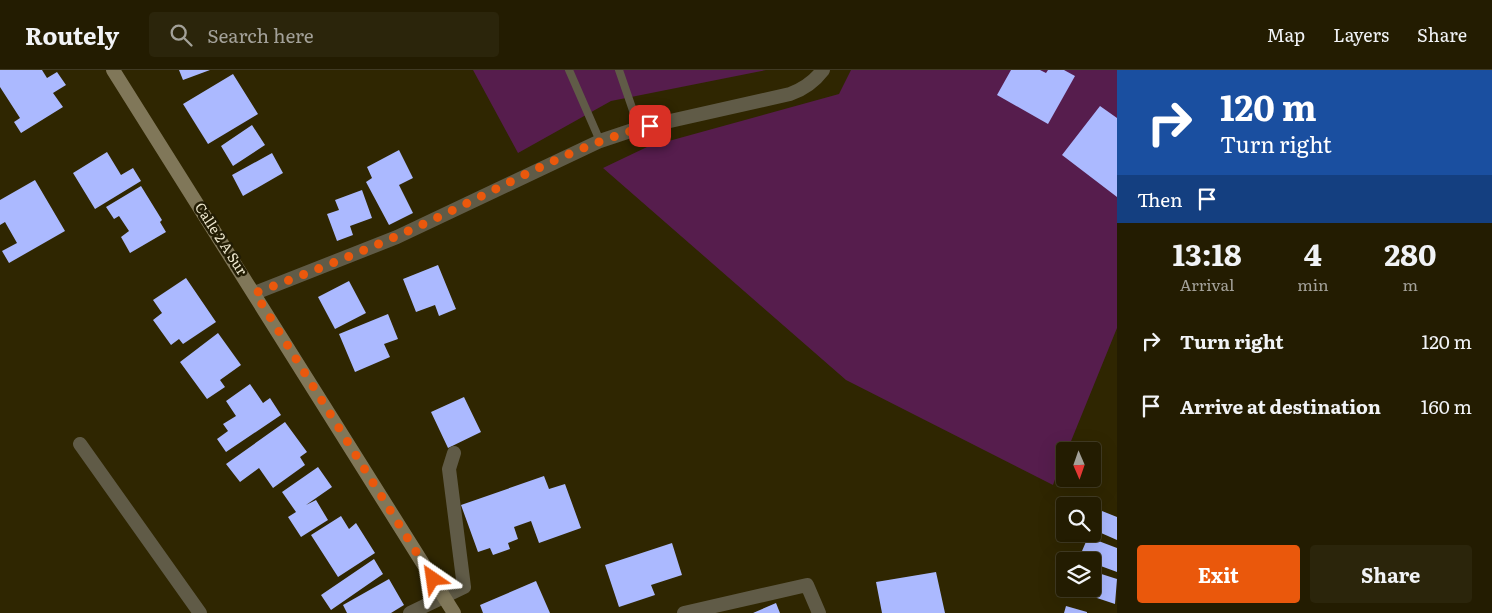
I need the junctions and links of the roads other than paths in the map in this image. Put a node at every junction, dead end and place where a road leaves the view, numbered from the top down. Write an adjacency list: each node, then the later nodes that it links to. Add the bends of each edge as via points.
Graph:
1 (113, 70): 7 (main road, Calle 2 A Sur)
2 (569, 70): 6 (lane)
3 (619, 70): 5 (lane)
4 (823, 70): 5 (street, via 802,90 790,94)
5 (639, 128): 6 (street)
6 (600, 141): 7 (street, via 397,237)
7 (255, 293): 10 (main road, Calle 2 A Sur)
8 (80, 444): 11 (street)
9 (454, 453): 10 (street, via 449,469 464,587)
10 (444, 596): 12 (street); 13 (main road, Calle 2 A Sur)
11 (200, 613)
12 (410, 613)
13 (454, 613)
14 (684, 613): 15 (street, via 807,585)
15 (819, 613)

